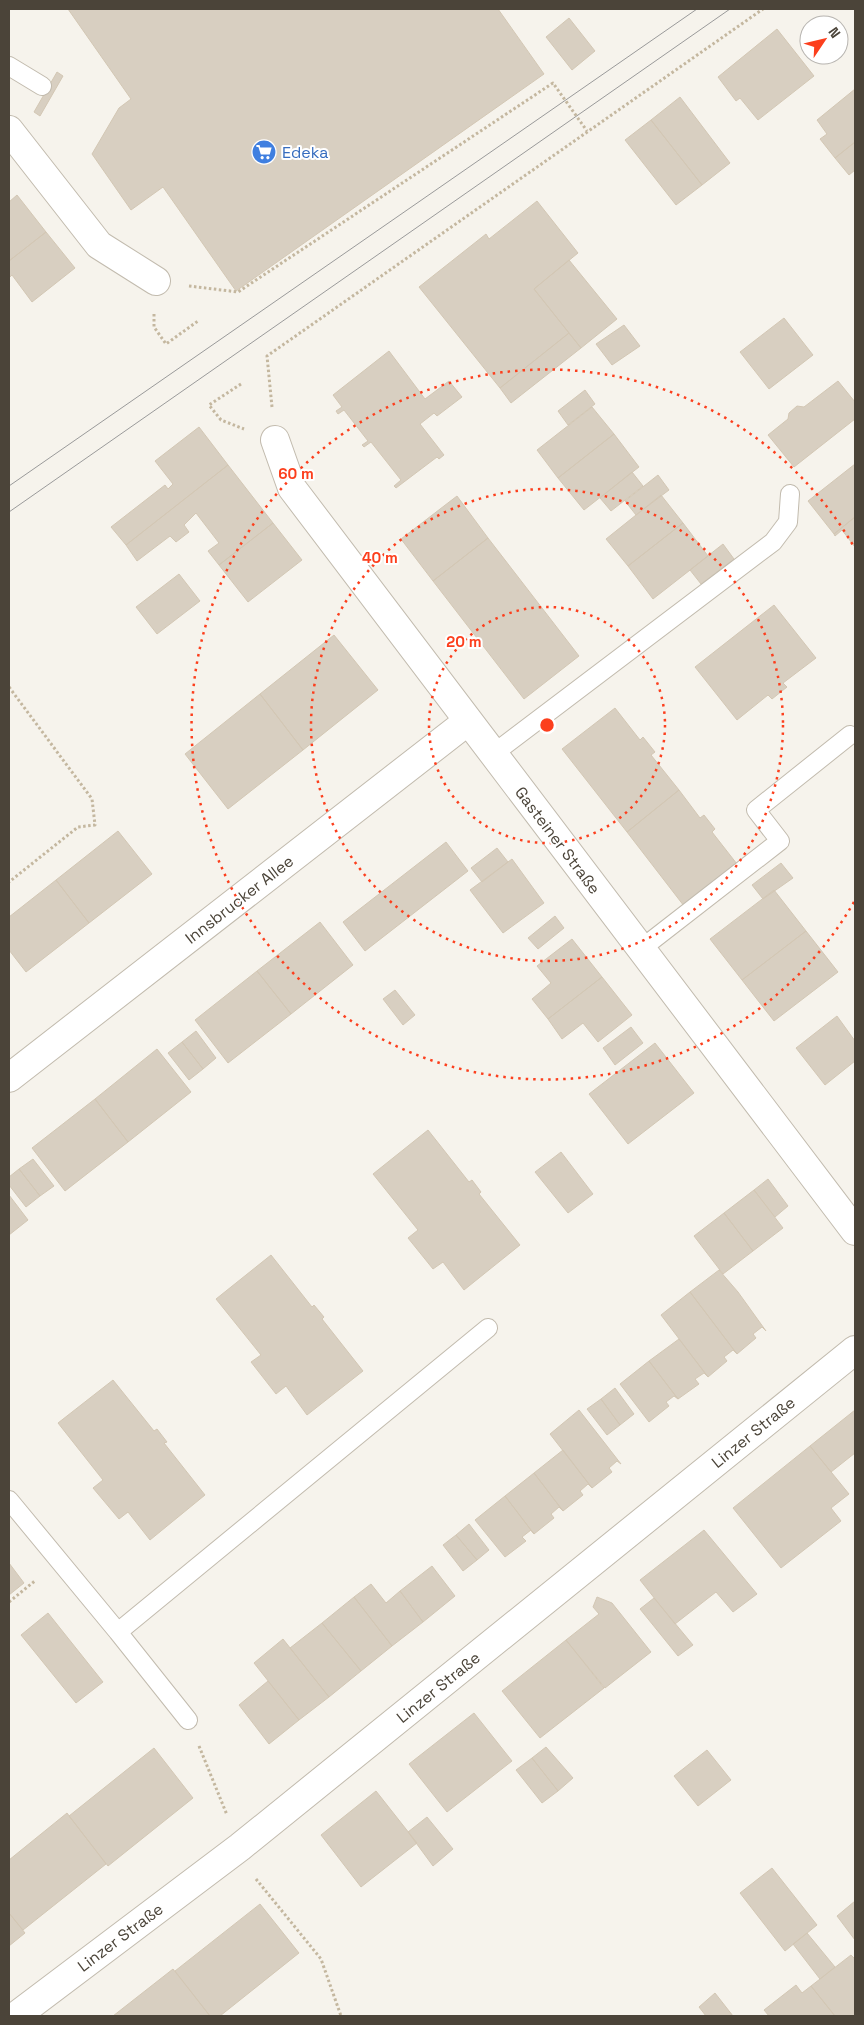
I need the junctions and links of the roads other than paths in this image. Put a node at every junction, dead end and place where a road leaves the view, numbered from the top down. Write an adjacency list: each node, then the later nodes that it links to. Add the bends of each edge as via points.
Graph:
1 (9, 66): 2 (lane)
2 (42, 86)
3 (9, 130): 4 (street, via 99,245)
4 (156, 281)
5 (275, 440): 7 (street, Gasteiner Straße, via 292,488)
6 (790, 494): 9 (lane, via 788,522 773,542)
7 (468, 721): 9 (street, Gasteiner Straße); 11 (street, Innsbrucker Allee)
8 (850, 735): 10 (lane, via 756,810 780,841)
9 (494, 754): 10 (street, Gasteiner Straße)
10 (641, 949): 12 (street, Gasteiner Straße)
11 (9, 1078)
12 (855, 1231)
13 (488, 1328): 16 (lane)
14 (855, 1350): 18 (street, Linzer Straße, via 240,1847)
15 (9, 1500): 16 (lane)
16 (118, 1632): 17 (lane)
17 (188, 1720)
18 (16, 2016)

